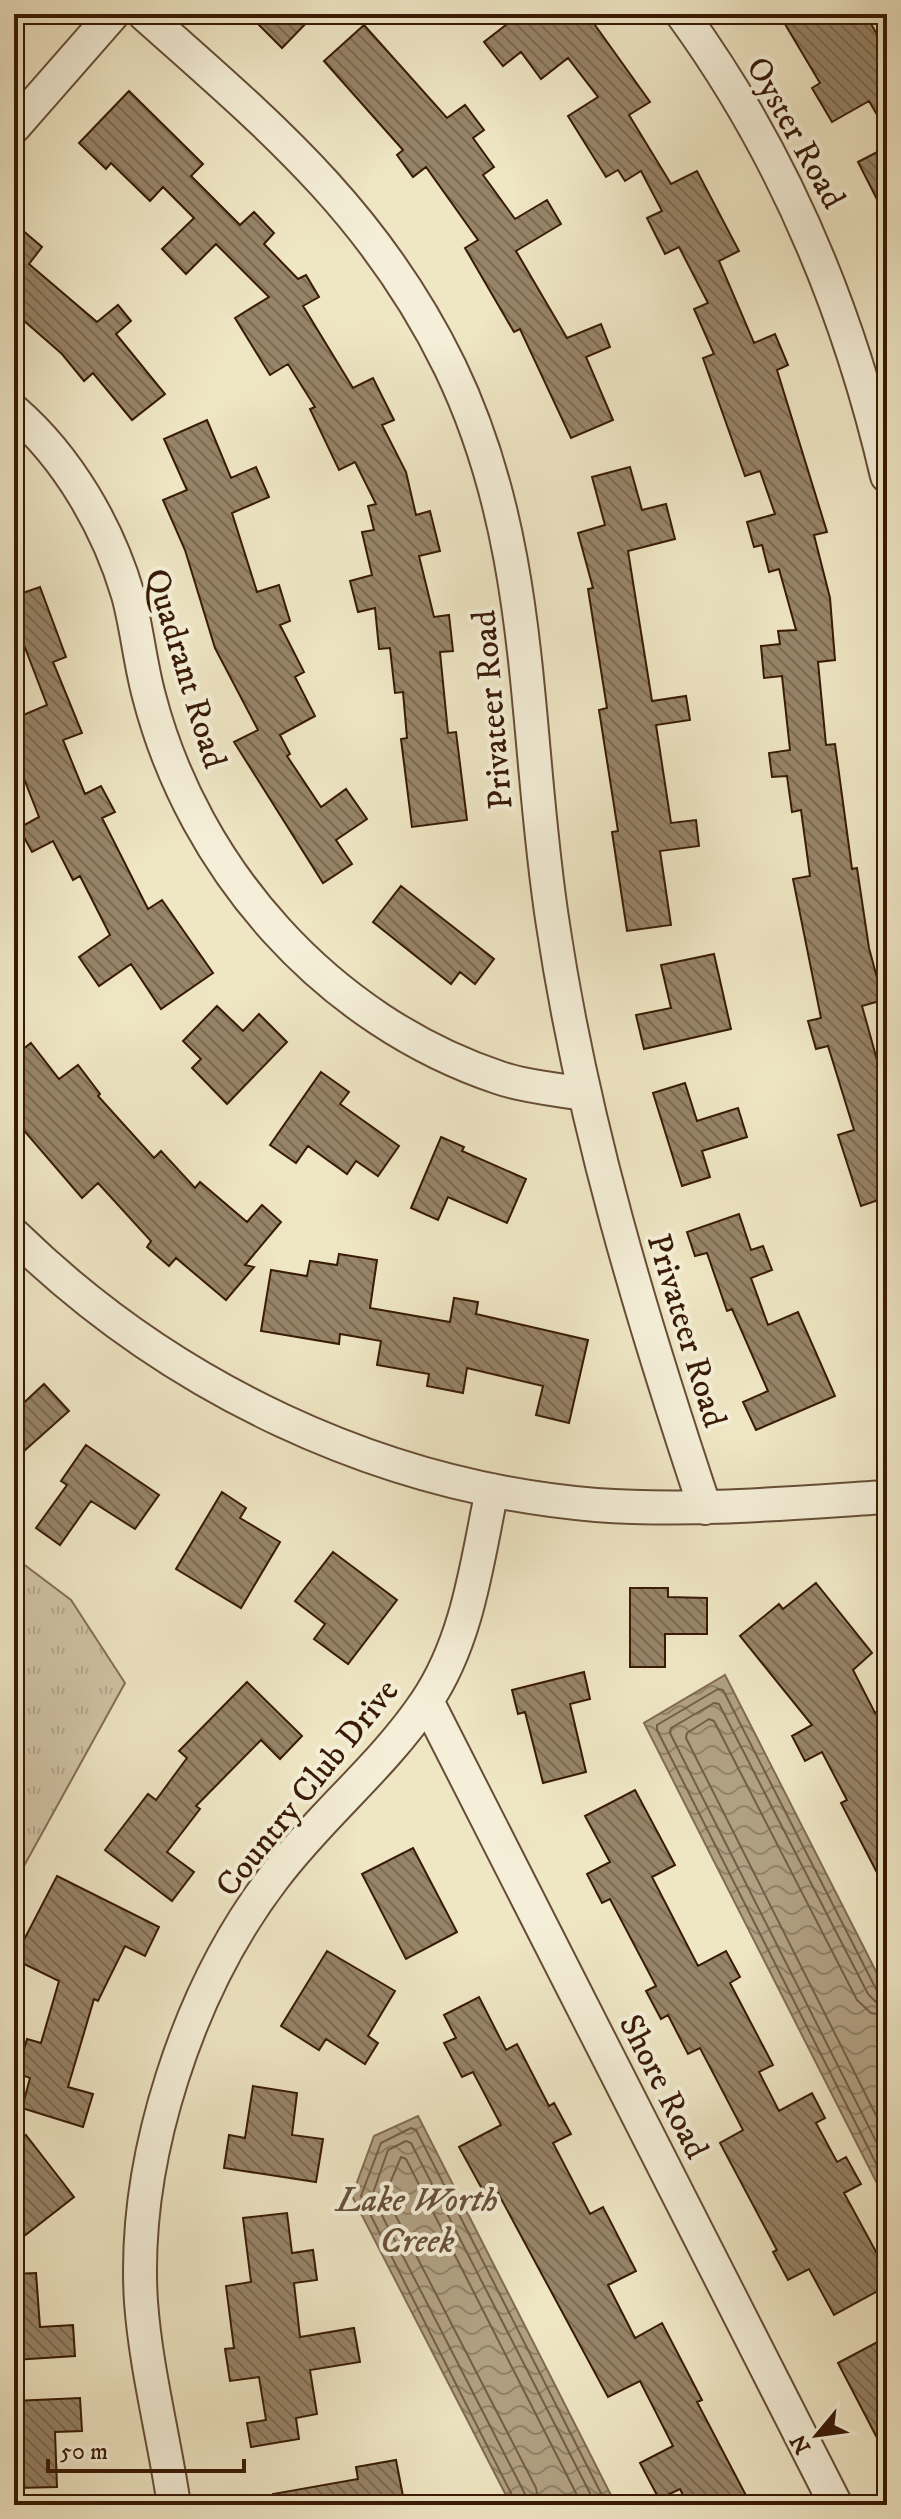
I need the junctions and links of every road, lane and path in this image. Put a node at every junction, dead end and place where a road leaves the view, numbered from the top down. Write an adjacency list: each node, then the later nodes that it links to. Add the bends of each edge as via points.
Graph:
1 (113, 14): 4 (street)
2 (144, 14): 7 (street, Privateer Road, via 283,138 338,195 427,323 481,443 519,594 552,924)
3 (682, 14): 6 (street, Oyster Road, via 753,121 811,234 868,394)
4 (14, 127)
5 (14, 411): 7 (street, Quadrant Road, via 60,462 108,542 128,595 149,696 169,759 230,874 270,925 327,980 404,1034 503,1079)
6 (887, 476)
7 (583, 1094): 11 (street, Privateer Road, via 623,1252)
8 (14, 1235): 9 (street, via 104,1314 241,1401 345,1447)
9 (492, 1490): 11 (street, via 595,1504); 12 (street, Country Club Drive, via 461,1629)
10 (887, 1497): 11 (street)
11 (705, 1508)
12 (427, 1701): 13 (street, Country Club Drive, via 400,1738 317,1822 246,1919 211,1983 160,2118 142,2230 141,2298); 14 (street, Shore Road)
13 (174, 2505)
14 (836, 2505)

